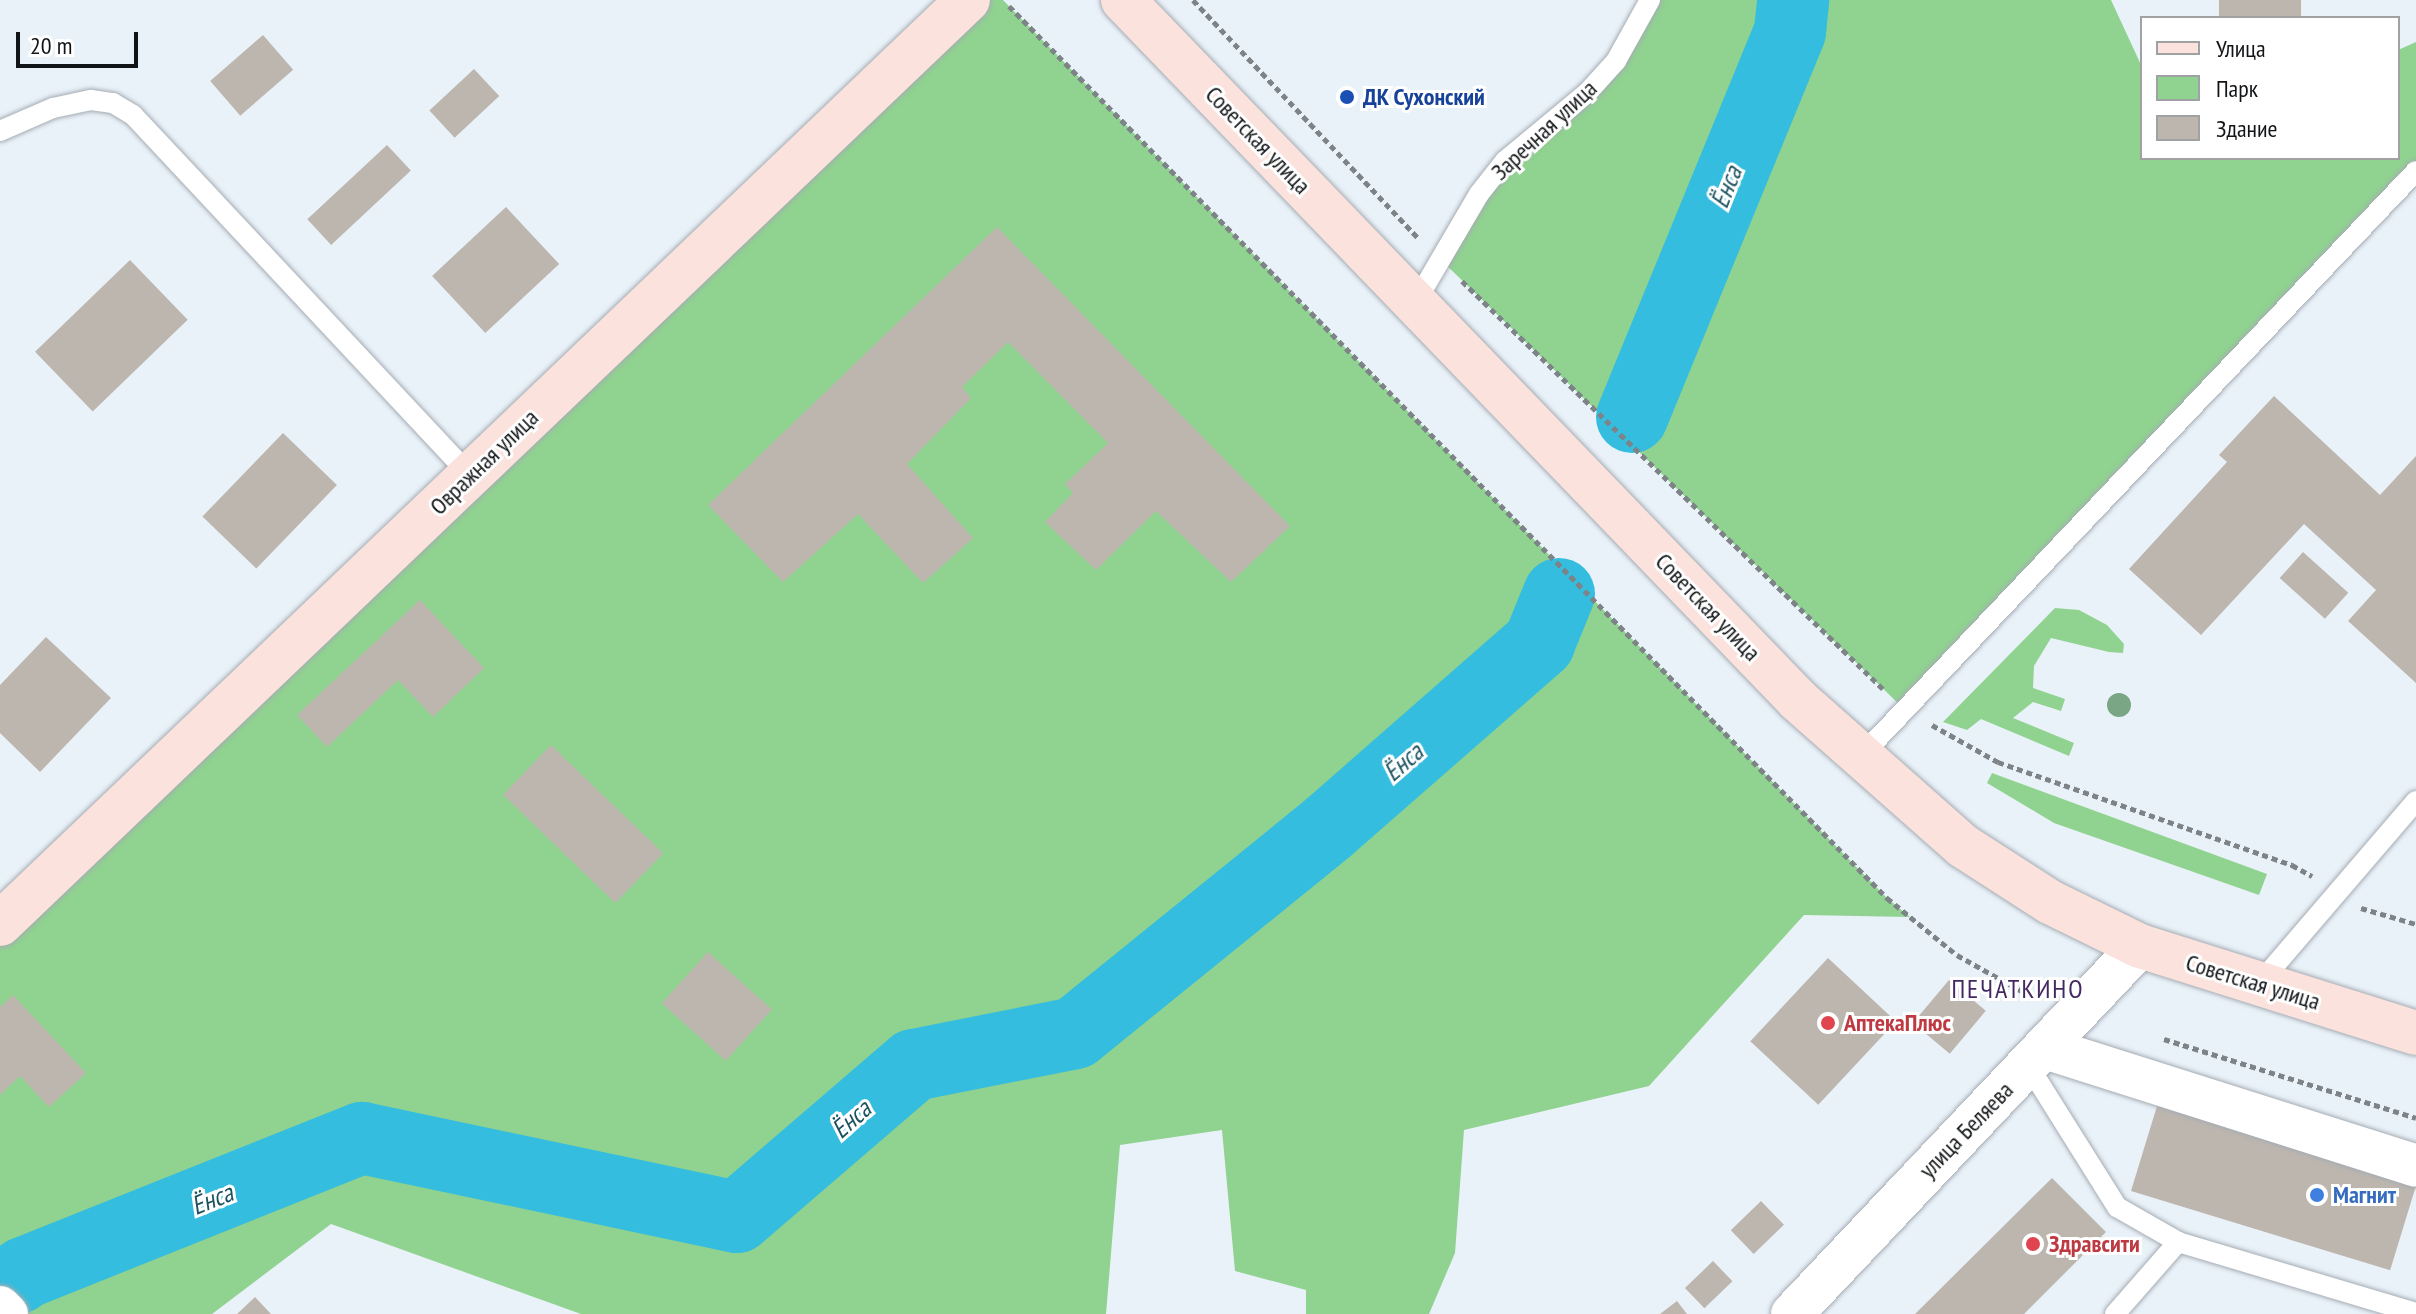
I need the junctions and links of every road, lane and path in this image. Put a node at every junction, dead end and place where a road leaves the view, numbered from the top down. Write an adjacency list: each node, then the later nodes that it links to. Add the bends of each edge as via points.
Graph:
1 (968, 0): 10 (main road, Овражная улица)
2 (1003, 0): 20 (path, via 1887,898 1957,955)
3 (1123, 0): 9 (main road, Советская улица)
4 (1193, 0): 8 (path)
5 (1650, 0): 8 (lane, Заречная улица, via 1616,61 1588,92 1505,161)
6 (0, 131): 10 (lane, via 53,108 91,100 113,103 133,115)
7 (2416, 171): 11 (lane)
8 (1440, 259): 9 (lane, Заречная улица); 11 (path)
9 (1415, 303): 12 (main road, Советская улица)
10 (470, 475): 15 (main road, Овражная улица)
11 (1905, 710): 12 (lane); 14 (path, via 1998,762 2307,871)
12 (1859, 758): 17 (main road, Советская улица, via 1963,846 2050,902)
13 (2416, 801): 14 (lane)
14 (2331, 900): 16 (path); 18 (lane)
15 (0, 924)
16 (2416, 924)
17 (2140, 946): 18 (main road, Советская улица); 20 (street, улица Беляева)
18 (2259, 984): 19 (main road, Советская улица)
19 (2416, 1033)
20 (2048, 1044): 21 (street); 22 (lane, via 2117,1207); 26 (street, улица Беляева)
21 (2416, 1166)
22 (2178, 1242): 24 (lane); 27 (lane)
23 (0, 1307): 25 (street)
24 (2416, 1313)
25 (7, 1314)
26 (1792, 1314)
27 (2115, 1314)

